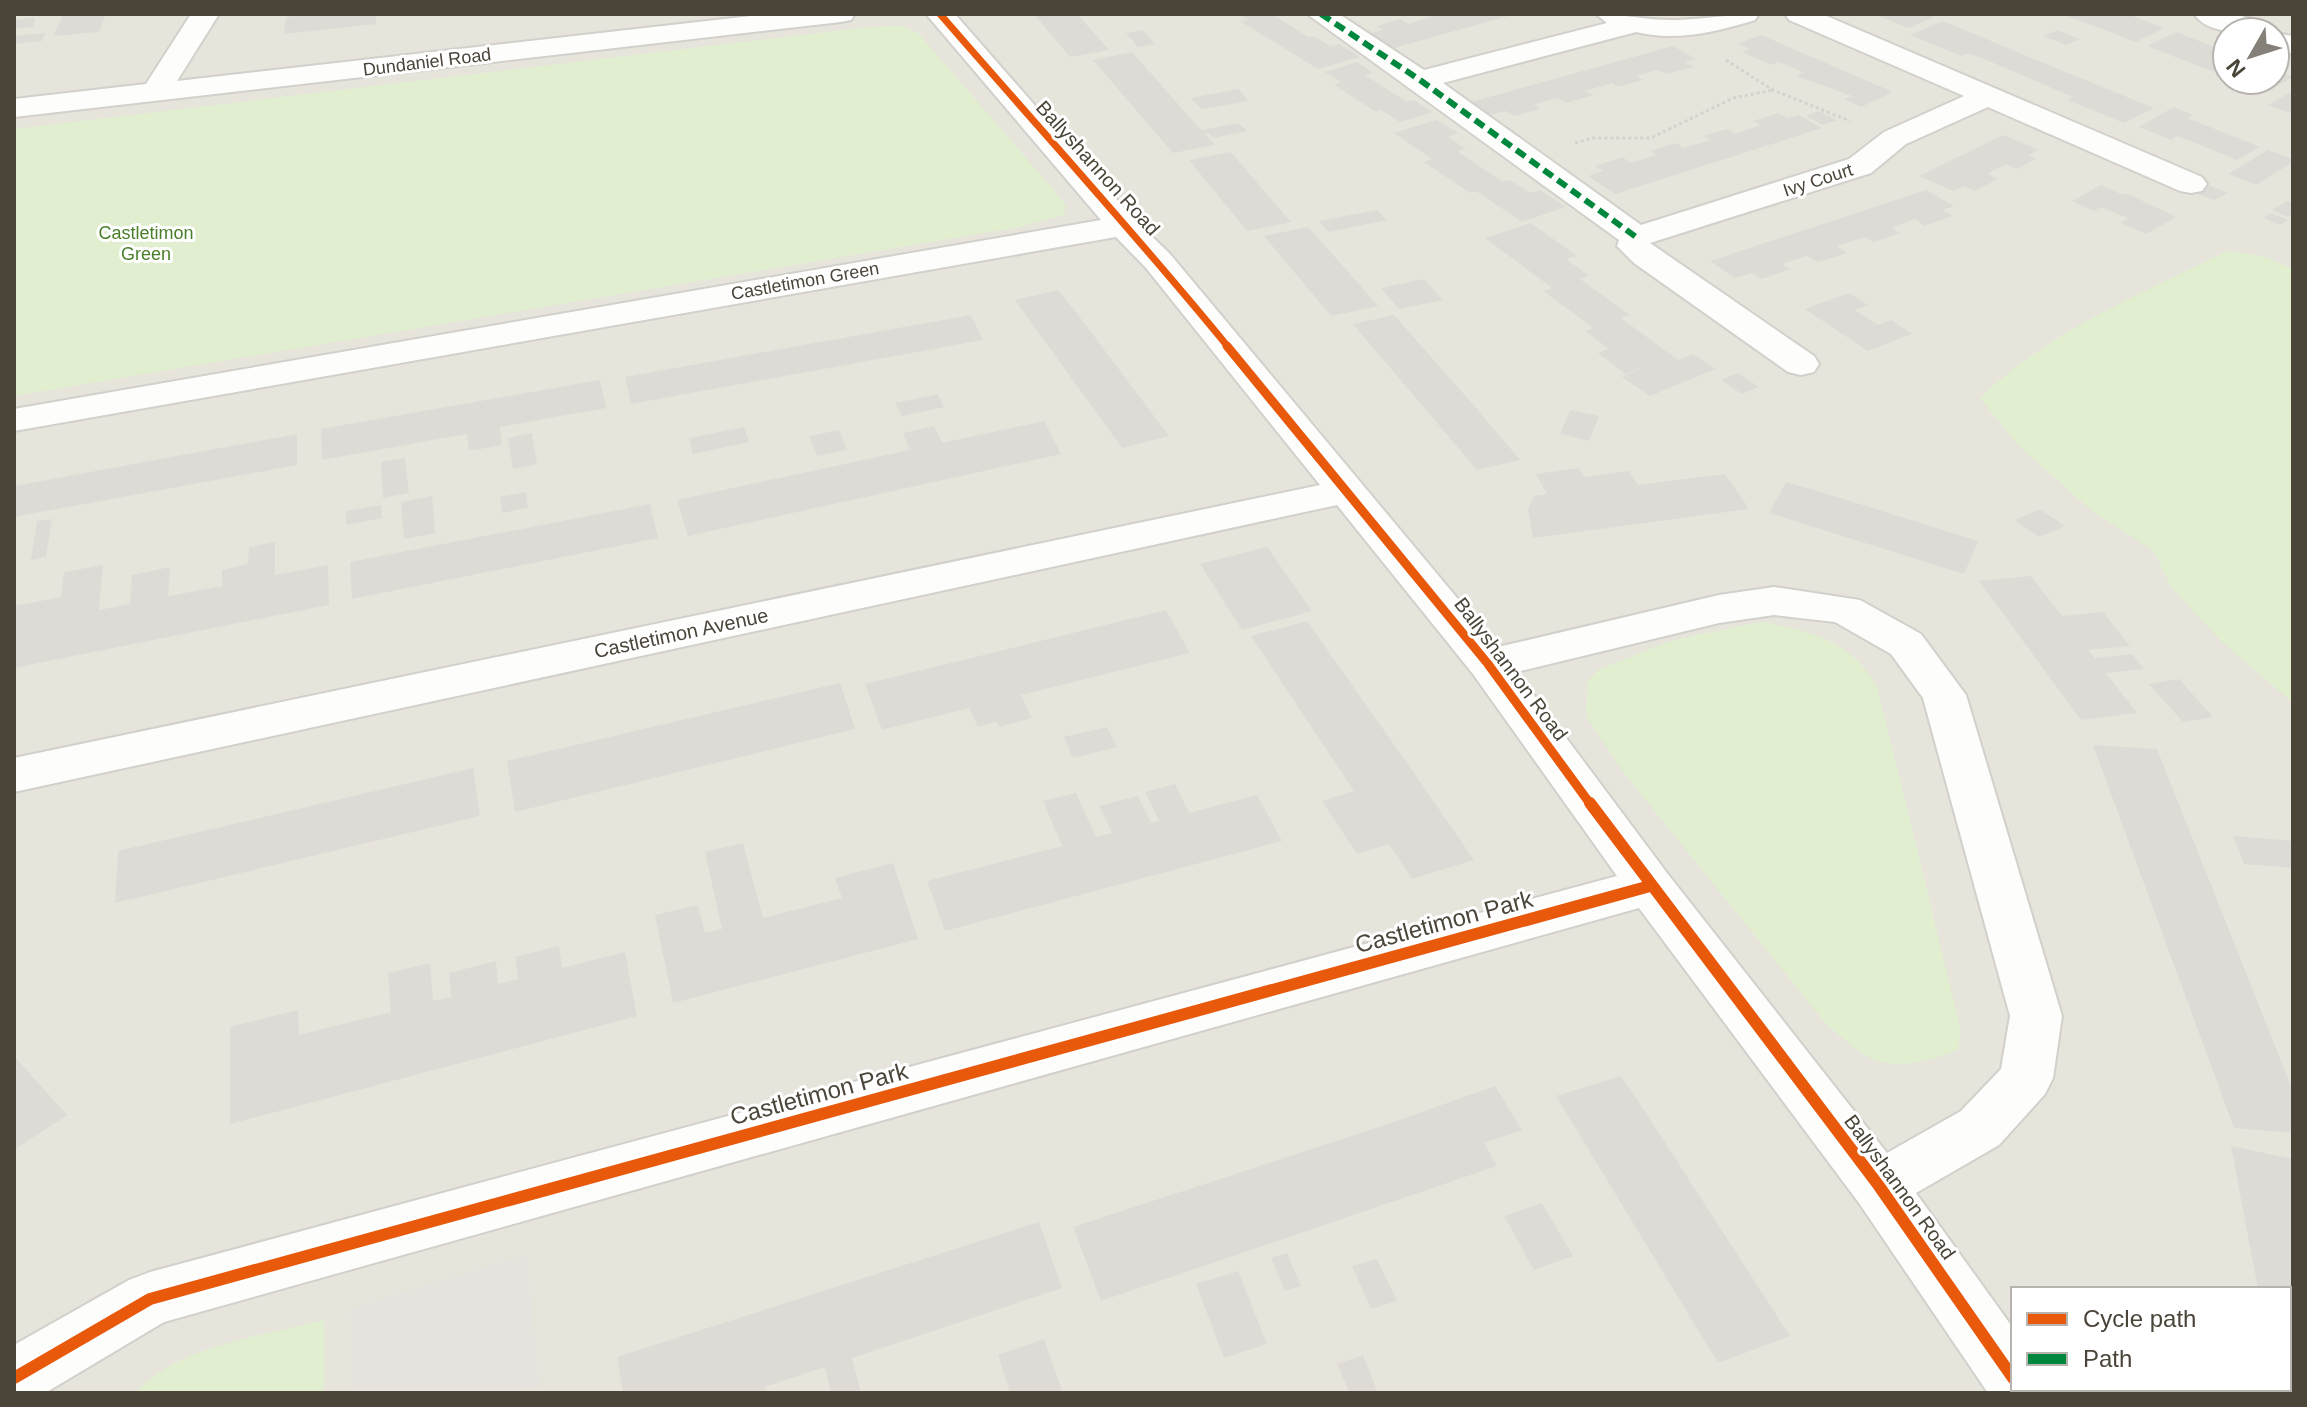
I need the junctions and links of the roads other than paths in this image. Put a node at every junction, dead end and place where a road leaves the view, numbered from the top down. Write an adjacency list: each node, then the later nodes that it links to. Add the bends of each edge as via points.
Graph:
1 (205, 14): 10 (street)
2 (841, 14): 10 (street, Dundaniel Road)
3 (940, 14): 14 (street, Ballyshannon Road)
4 (1321, 14): 9 (street)
5 (1745, 14): 8 (street)
6 (1799, 14): 11 (street)
7 (1622, 19): 8 (street); 9 (street)
8 (1694, 22)
9 (1420, 80): 15 (street)
10 (156, 91): 12 (street, Dundaniel Road)
11 (1988, 96): 13 (street); 15 (street, Ivy Court, via 1895,138 1860,166)
12 (14, 108)
13 (2191, 184)
14 (1123, 226): 17 (street, Castletimon Green); 18 (street, Ballyshannon Road, via 1158,261)
15 (1636, 237): 16 (street, via 1633,246)
16 (1801, 364)
17 (14, 420)
18 (1347, 491): 19 (street, Ballyshannon Road); 20 (street, Castletimon Avenue)
19 (1488, 664): 21 (street, Ballyshannon Road); 22 (street, Ballyshannon Road, via 1719,609 1774,601 1845,610 1906,644 1944,695 2036,1016 2026,1078 1980,1128)
20 (14, 775)
21 (1650, 886): 22 (street, Ballyshannon Road); 24 (street, Castletimon Park, via 150,1299)
22 (1879, 1186): 23 (street, Ballyshannon Road)
23 (2011, 1375)
24 (14, 1378)

